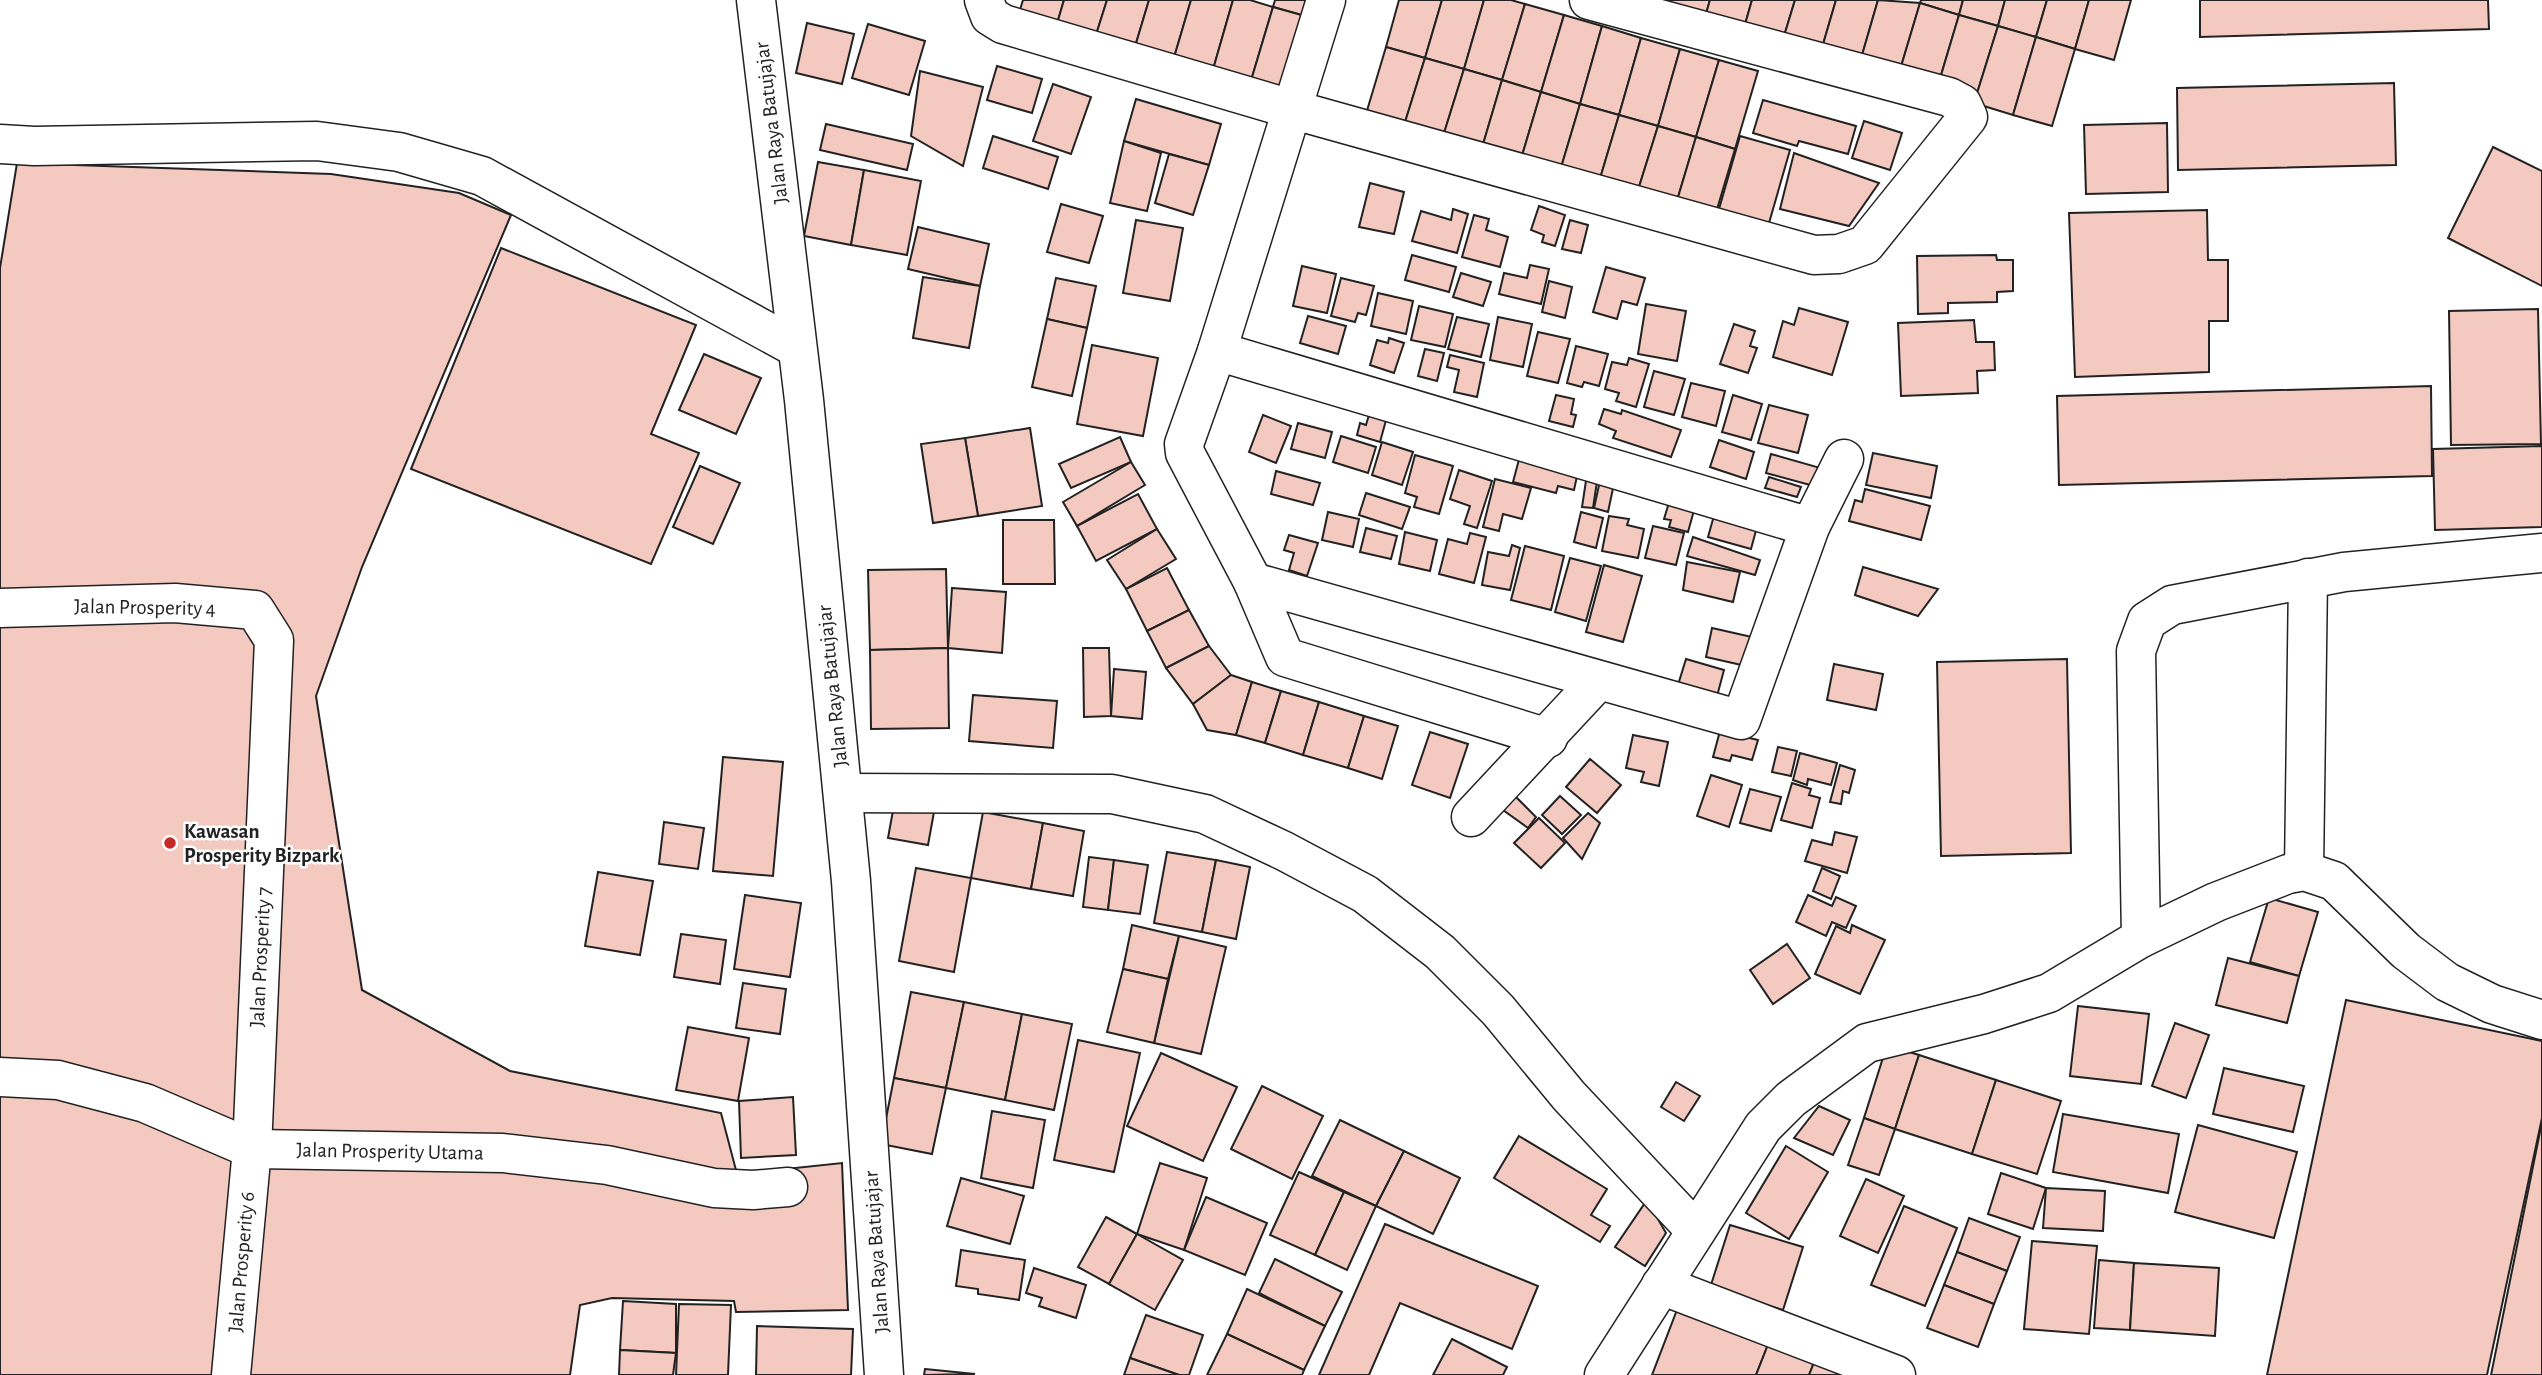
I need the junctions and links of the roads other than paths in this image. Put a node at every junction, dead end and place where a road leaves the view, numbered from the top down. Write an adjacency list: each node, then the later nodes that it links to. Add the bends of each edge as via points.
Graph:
1 (756, 0): 7 (main road, Jalan Raya Batujajar)
2 (984, 0): 5 (main road, via 990,16 1003,24)
3 (1326, 0): 5 (main road)
4 (1589, 0): 5 (main road, via 1949,97 1962,104 1968,117 1865,245 1839,254 1814,255)
5 (1291, 109): 8 (main road)
6 (0, 144): 7 (main road, via 317,141 399,152 482,176)
7 (797, 348): 18 (main road, Jalan Raya Batujajar)
8 (1217, 351): 10 (main road); 13 (main road, via 1184,447)
9 (1844, 459): 10 (main road)
10 (1810, 527): 16 (main road, via 1743,719)
11 (2542, 553): 12 (main road)
12 (2308, 578): 20 (main road); 21 (main road, via 2172,604 2147,621 2136,651)
13 (1253, 582): 16 (main road); 17 (main road, via 1290,661)
14 (0, 608): 15 (main road, Jalan Prosperity 4, via 175,603 254,610)
15 (274, 640): 24 (main road, Jalan Prosperity 7)
16 (1597, 682): 17 (main road)
17 (1548, 738): 19 (main road)
18 (843, 793): 26 (main road, via 1112,794 1206,814 1284,851 1365,894 1440,952 1498,1010 1569,1096); 29 (main road, Jalan Raya Batujajar)
19 (1471, 817)
20 (2304, 871): 21 (main road, via 2216,902); 22 (main road, via 2334,881 2406,951 2447,982 2492,1004)
21 (2141, 938): 26 (main road, via 2049,993 1867,1043 1791,1099 1763,1127)
22 (2542, 1020)
23 (0, 1077): 24 (main road, Jalan Prosperity Utama, via 58,1080 145,1103)
24 (252, 1149): 25 (main road, Jalan Prosperity Utama, via 503,1153 607,1166 715,1188 753,1191); 28 (main road, Jalan Prosperity 6)
25 (788, 1187)
26 (1696, 1231): 27 (main road)
27 (1661, 1285): 30 (main road); 31 (main road)
28 (231, 1375)
29 (884, 1375)
30 (1604, 1375)
31 (1896, 1375)

